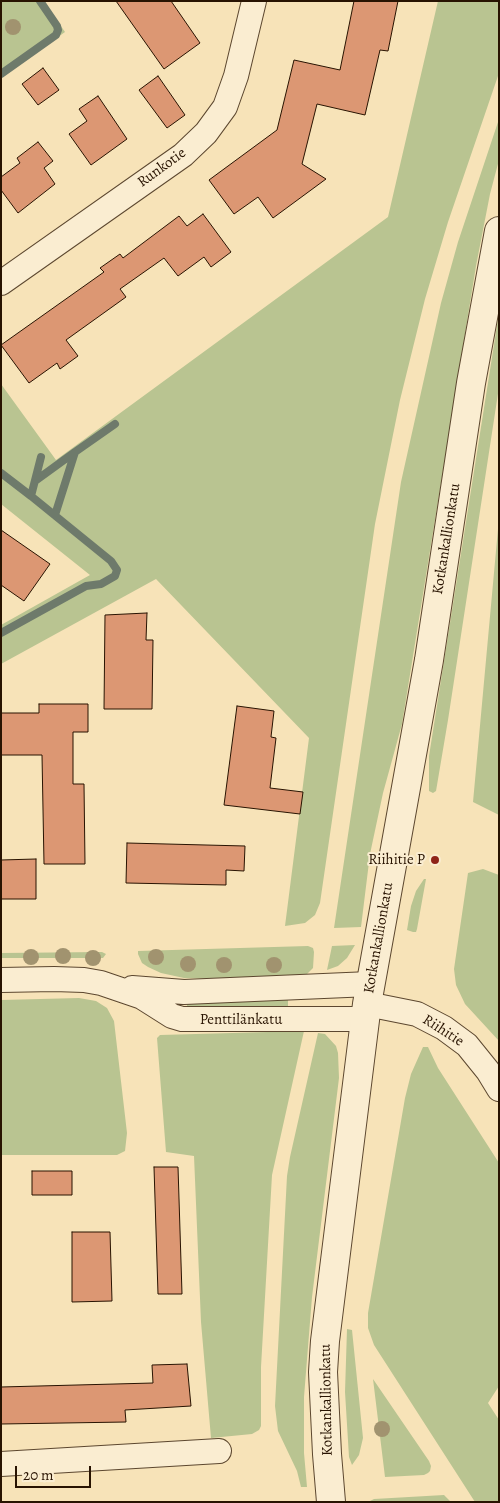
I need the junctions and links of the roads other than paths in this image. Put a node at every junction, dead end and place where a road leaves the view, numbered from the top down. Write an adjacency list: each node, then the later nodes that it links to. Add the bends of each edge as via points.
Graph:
1 (254, 1): 3 (street, Runkotie, via 225,107 206,133 183,155)
2 (499, 231): 6 (street, Kotkankallionkatu, via 471,382 429,660)
3 (1, 283)
4 (1, 980): 5 (street, Penttilänkatu, via 84,980)
5 (133, 993): 6 (street, Penttilänkatu, via 142,988); 6 (street, Penttilänkatu, via 182,1019)
6 (368, 1002): 7 (street, Riihitie, via 417,1014 444,1028 467,1045); 10 (street, Kotkankallionkatu, via 325,1341 323,1372)
7 (499, 1089)
8 (219, 1451): 9 (street)
9 (1, 1464)
10 (331, 1502)

